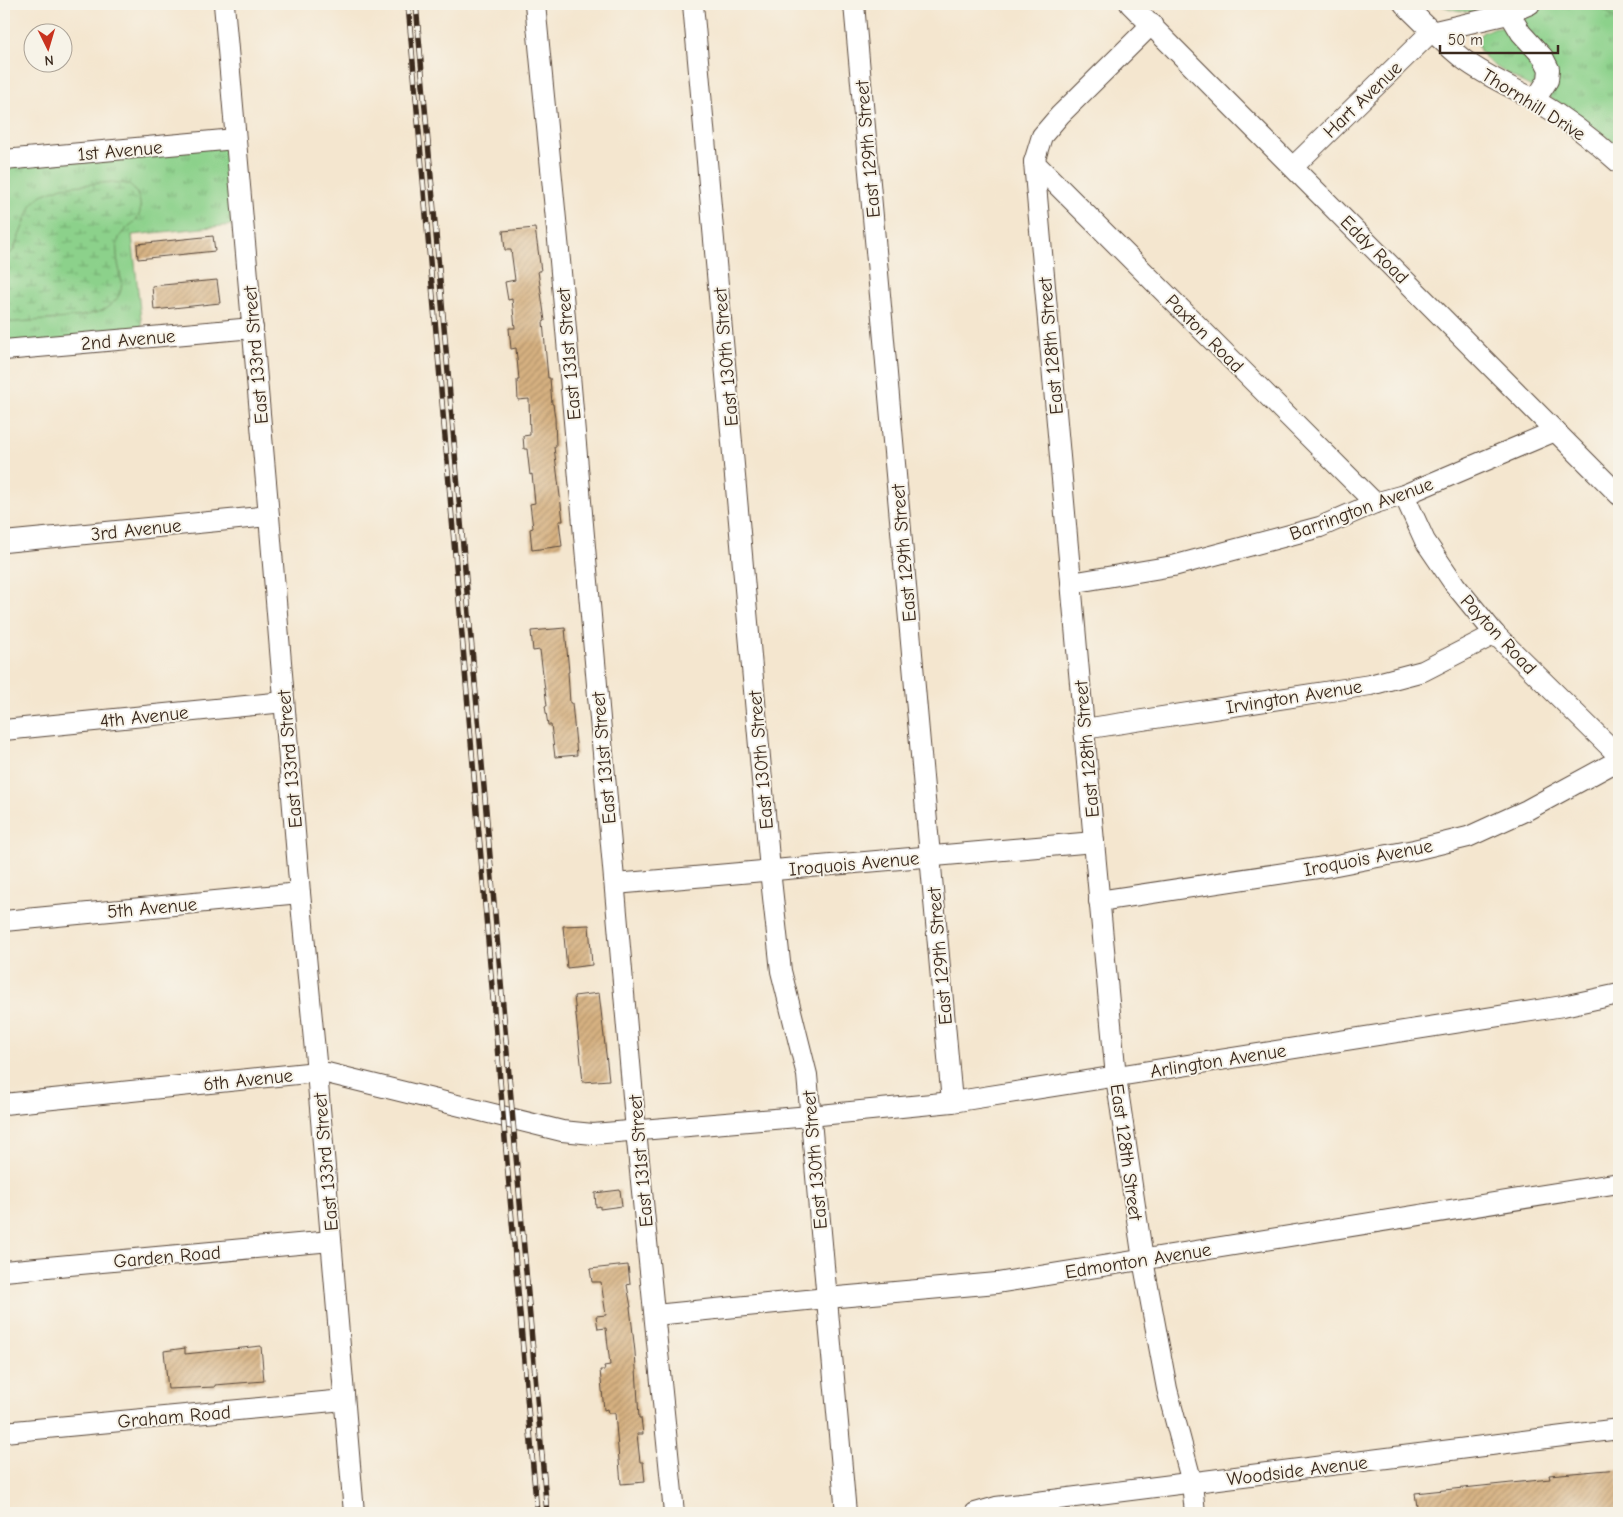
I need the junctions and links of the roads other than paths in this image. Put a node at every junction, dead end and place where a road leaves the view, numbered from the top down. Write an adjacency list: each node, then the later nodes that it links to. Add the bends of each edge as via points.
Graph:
1 (224, 4): 12 (street, East 133rd Street)
2 (535, 4): 35 (street, East 131st Street)
3 (693, 4): 34 (street, East 130th Street)
4 (854, 4): 33 (street, East 129th Street)
5 (1130, 4): 9 (street, Eddy Road)
6 (1404, 4): 10 (street, Thornhill Drive)
7 (1530, 4): 8 (street)
8 (1509, 13): 10 (street); 11 (street, via 1549,69 1548,80)
9 (1152, 24): 14 (street, East 128th Street, via 1042,136); 16 (street, Eddy Road)
10 (1432, 32): 11 (street, Thornhill Drive, via 1488,76); 16 (street, Hart Avenue)
11 (1535, 100): 15 (street, Thornhill Drive)
12 (235, 139): 13 (street, 1st Avenue); 17 (street, East 133rd Street)
13 (4, 160)
14 (1034, 162): 22 (street, Paxton Road); 25 (street, East 128th Street)
15 (1619, 163)
16 (1293, 167): 19 (street, Eddy Road)
17 (253, 328): 18 (street, 2nd Avenue); 23 (street, East 133rd Street)
18 (4, 350)
19 (1555, 431): 20 (street, Barrington Avenue); 21 (street, Eddy Road)
20 (1404, 494): 22 (street, Barrington Avenue); 26 (street, Payton Road, via 1425,541 1454,585)
21 (1619, 495)
22 (1375, 503): 25 (street, Barrington Avenue, via 1320,527 1174,566)
23 (269, 516): 24 (street, 3rd Avenue); 27 (street, East 133rd Street)
24 (4, 542)
25 (1071, 583): 28 (street, East 128th Street)
26 (1495, 634): 28 (street, Irvington Avenue, via 1423,671 1370,685); 30 (street, Payton Road)
27 (284, 702): 29 (street, 4th Avenue); 36 (street, East 133rd Street)
28 (1084, 729): 32 (street, East 128th Street)
29 (4, 730)
30 (1619, 756)
31 (1619, 760): 37 (street, Iroquois Avenue, via 1527,810 1468,837 1331,866)
32 (1094, 842): 33 (street, Iroquois Avenue); 37 (street, East 128th Street)
33 (930, 856): 34 (street, Iroquois Avenue); 42 (street, East 129th Street)
34 (770, 870): 35 (street, Iroquois Avenue); 44 (street, East 130th Street, via 781,971 806,1075)
35 (614, 884): 45 (street, East 131st Street)
36 (300, 893): 38 (street, 5th Avenue); 40 (street, East 133rd Street)
37 (1099, 901): 41 (street, East 128th Street)
38 (4, 921)
39 (1619, 994): 41 (street, Arlington Avenue)
40 (317, 1072): 43 (street, 6th Avenue); 45 (street, 6th Avenue, via 562,1131 593,1134); 47 (street, East 133rd Street)
41 (1116, 1077): 42 (street, Arlington Avenue); 48 (street, East 128th Street)
42 (952, 1102): 44 (street, Arlington Avenue)
43 (4, 1104)
44 (810, 1116): 45 (street, Arlington Avenue); 50 (street, East 130th Street)
45 (636, 1131): 51 (street, East 131st Street)
46 (1619, 1183): 48 (street, Edmonton Avenue)
47 (331, 1241): 49 (street, Garden Road); 52 (street, East 133rd Street)
48 (1143, 1260): 50 (street, Edmonton Avenue, via 997,1283); 55 (street, East 128th Street, via 1167,1389)
49 (4, 1271)
50 (827, 1298): 51 (street, Edmonton Avenue); 58 (street, East 130th Street)
51 (655, 1315): 57 (street, East 131st Street)
52 (344, 1400): 54 (street, Graham Road); 56 (street, East 133rd Street)
53 (1619, 1429): 55 (street, Woodside Avenue)
54 (4, 1432)
55 (1192, 1483): 59 (street, Woodside Avenue, via 996,1507); 60 (street, East 128th Street)
56 (354, 1513)
57 (674, 1513)
58 (846, 1513)
59 (975, 1513)
60 (1195, 1513)

